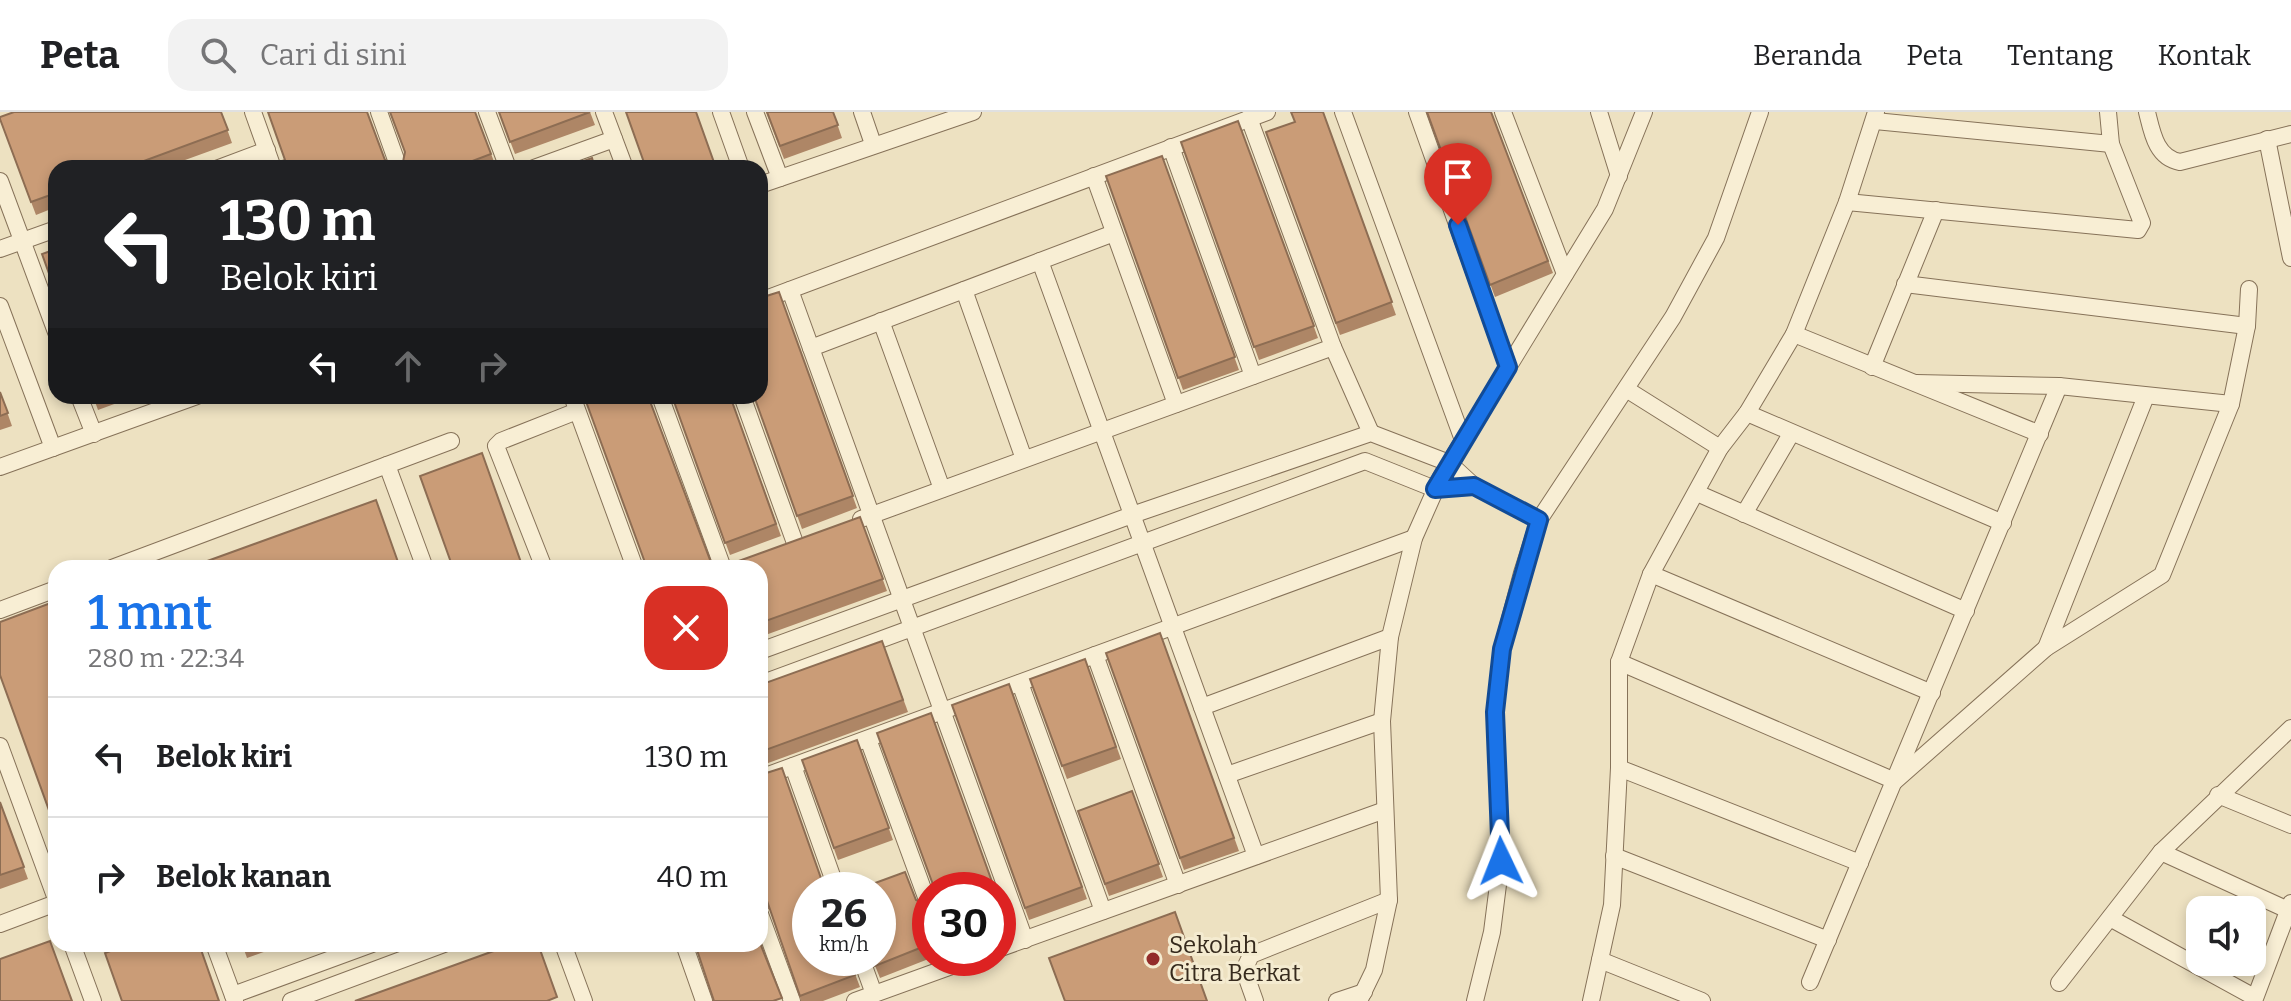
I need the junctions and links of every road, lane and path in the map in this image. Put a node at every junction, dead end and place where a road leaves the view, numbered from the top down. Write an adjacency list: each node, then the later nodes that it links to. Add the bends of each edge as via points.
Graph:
1 (253, 112): 26 (street)
2 (379, 112): 29 (street)
3 (487, 112): 30 (street)
4 (604, 112): 21 (street)
5 (721, 112): 33 (street)
6 (755, 112): 36 (street)
7 (862, 112): 23 (street)
8 (973, 112): 23 (street)
9 (1267, 112): 19 (street)
10 (1343, 112): 82 (street)
11 (1417, 112): 61 (street)
12 (1503, 112): 48 (street)
13 (1599, 112): 35 (street)
14 (1644, 112): 35 (street)
15 (1760, 112): 66 (street, via 1716,238)
16 (2108, 112): 24 (street)
17 (2147, 112): 22 (street, via 2160,151 2170,161)
18 (1876, 116): 24 (street); 39 (street)
19 (1249, 118): 25 (street); 59 (street)
20 (2291, 134): 22 (street)
21 (614, 139): 31 (street); 32 (street)
22 (2267, 139): 41 (street)
23 (873, 144): 36 (street)
24 (2111, 144): 40 (street, via 2142,223 2138,230)
25 (1171, 147): 34 (street); 63 (street)
26 (267, 150): 27 (street); 28 (street)
27 (240, 160)
28 (270, 160)
29 (396, 160)
30 (505, 160)
31 (556, 160)
32 (622, 160)
33 (738, 160)
34 (1094, 176): 43 (street); 51 (street)
35 (1619, 176): 48 (street)
36 (780, 178): 38 (street)
37 (0, 181): 44 (street)
38 (768, 182)
39 (1847, 202): 40 (street); 58 (street)
40 (1936, 210): 49 (street)
41 (2286, 215): 46 (street)
42 (48, 232): 44 (street)
43 (1114, 233): 47 (street); 74 (street)
44 (22, 242): 45 (street); 55 (street)
45 (0, 249)
46 (2291, 258)
47 (1040, 261): 52 (street); 77 (street)
48 (1565, 274): 61 (street)
49 (1905, 284): 57 (street); 62 (street)
50 (2249, 289): 57 (street)
51 (790, 290): 53 (street); 60 (street)
52 (964, 290): 56 (street); 86 (street)
53 (768, 298)
54 (0, 306): 84 (street)
55 (48, 311)
56 (881, 321): 60 (street); 91 (street)
57 (2247, 326): 75 (street)
58 (1794, 334): 62 (street); 76 (street)
59 (1333, 347): 63 (street); 78 (street)
60 (811, 348): 95 (street)
61 (1508, 367): 82 (street)
62 (1872, 367): 64 (street)
63 (1253, 376): 74 (street)
64 (1916, 383): 65 (street); 81 (street)
65 (2059, 386): 67 (street); 81 (street)
66 (1626, 389): 85 (street); 97 (street)
67 (2146, 396): 75 (street); 117 (street)
68 (82, 404): 79 (street)
69 (175, 404): 79 (street)
70 (572, 404): 105 (street, via 496,446)
71 (574, 404): 106 (street)
72 (663, 404): 107 (street)
73 (745, 404): 102 (street)
74 (1176, 404): 77 (street)
75 (2231, 404): 117 (street, via 2162,575)
76 (1747, 413): 80 (street); 85 (street)
77 (1102, 431): 86 (street); 96 (street)
78 (1371, 433): 87 (street); 96 (street)
79 (94, 434): 84 (street)
80 (1791, 434): 94 (street); 98 (street)
81 (2040, 434): 98 (street)
82 (1463, 440): 87 (street)
83 (451, 441): 88 (street)
84 (53, 448): 89 (street)
85 (1720, 448): 93 (street)
86 (1024, 459): 91 (street)
87 (1449, 463): 90 (street); 92 (street)
88 (387, 465): 103 (street); 104 (street)
89 (0, 467)
90 (1474, 486): 92 (street); 97 (street)
91 (942, 489): 95 (street)
92 (1435, 489): 100 (street); 101 (street, via 1365,461)
93 (1697, 493): 94 (street); 108 (street)
94 (1744, 514): 112 (street)
95 (871, 515): 99 (street); 110 (street)
96 (1132, 515): 101 (street); 110 (street)
97 (1539, 520): 178 (street, via 1502,649 1495,712 1501,861 1492,932)
98 (2003, 523): 112 (street)
99 (846, 524)
100 (1414, 538): 113 (street); 115 (street)
101 (1142, 541): 113 (street); 114 (street)
102 (795, 543)
103 (133, 560)
104 (422, 560)
105 (541, 560)
106 (632, 560)
107 (728, 560)
108 (1651, 574): 119 (street); 122 (street)
109 (48, 592): 111 (street)
110 (902, 599): 114 (street); 116 (street)
111 (0, 610)
112 (1966, 611): 122 (street)
113 (1173, 626): 118 (street); 123 (street)
114 (912, 627): 120 (street); 124 (street)
115 (1390, 637): 123 (street); 125 (street)
116 (768, 648)
117 (2046, 648): 133 (street)
118 (1095, 655): 121 (street); 144 (street)
119 (1619, 662): 130 (street); 133 (street)
120 (768, 681)
121 (1020, 683): 124 (street); 148 (street)
122 (1932, 693): 133 (street)
123 (1202, 707): 132 (street)
124 (942, 711): 127 (street); 152 (street)
125 (1382, 721): 132 (street); 135 (street)
126 (2291, 728): 134 (street)
127 (868, 739): 129 (street); 143 (street)
128 (0, 746): 140 (street)
129 (793, 766): 131 (street); 142 (street)
130 (1619, 768): 139 (street); 141 (street)
131 (768, 775)
132 (1227, 775): 138 (street)
133 (1895, 781): 141 (street)
134 (2218, 795): 136 (street); 137 (street)
135 (1385, 810): 138 (street); 145 (street)
136 (2291, 825)
137 (2161, 852): 147 (street); 149 (street)
138 (1256, 856): 144 (street)
139 (1614, 856): 153 (street); 161 (street, via 1612,905)
140 (48, 860)
141 (1860, 863): 153 (street)
142 (831, 872)
143 (917, 872)
144 (1178, 885): 148 (street)
145 (1389, 900): 167 (street, via 1374,970); 176 (street, via 1251,955 1244,970)
146 (48, 904): 150 (street)
147 (2289, 906): 169 (street)
148 (1103, 911): 152 (street)
149 (2110, 918): 165 (street); 169 (street)
150 (0, 924)
151 (768, 936): 174 (street)
152 (1025, 940): 154 (street)
153 (1828, 940): 164 (street)
154 (1016, 943)
155 (76, 952): 170 (street)
156 (217, 952): 168 (street)
157 (352, 952): 168 (street)
158 (423, 952): 171 (street)
159 (566, 952): 172 (street)
160 (687, 952): 173 (street)
161 (1600, 960): 179 (street); 180 (street)
162 (868, 976): 166 (street)
163 (917, 976): 166 (street)
164 (1810, 982)
165 (2059, 983)
166 (874, 994): 175 (street)
167 (1362, 996): 177 (street)
168 (234, 998)
169 (2254, 999)
170 (93, 1001)
171 (291, 1001)
172 (584, 1001)
173 (704, 1001)
174 (792, 1001)
175 (855, 1001)
176 (1255, 1001)
177 (1337, 1001)
178 (1475, 1001)
179 (1591, 1001)
180 (1702, 1001)

